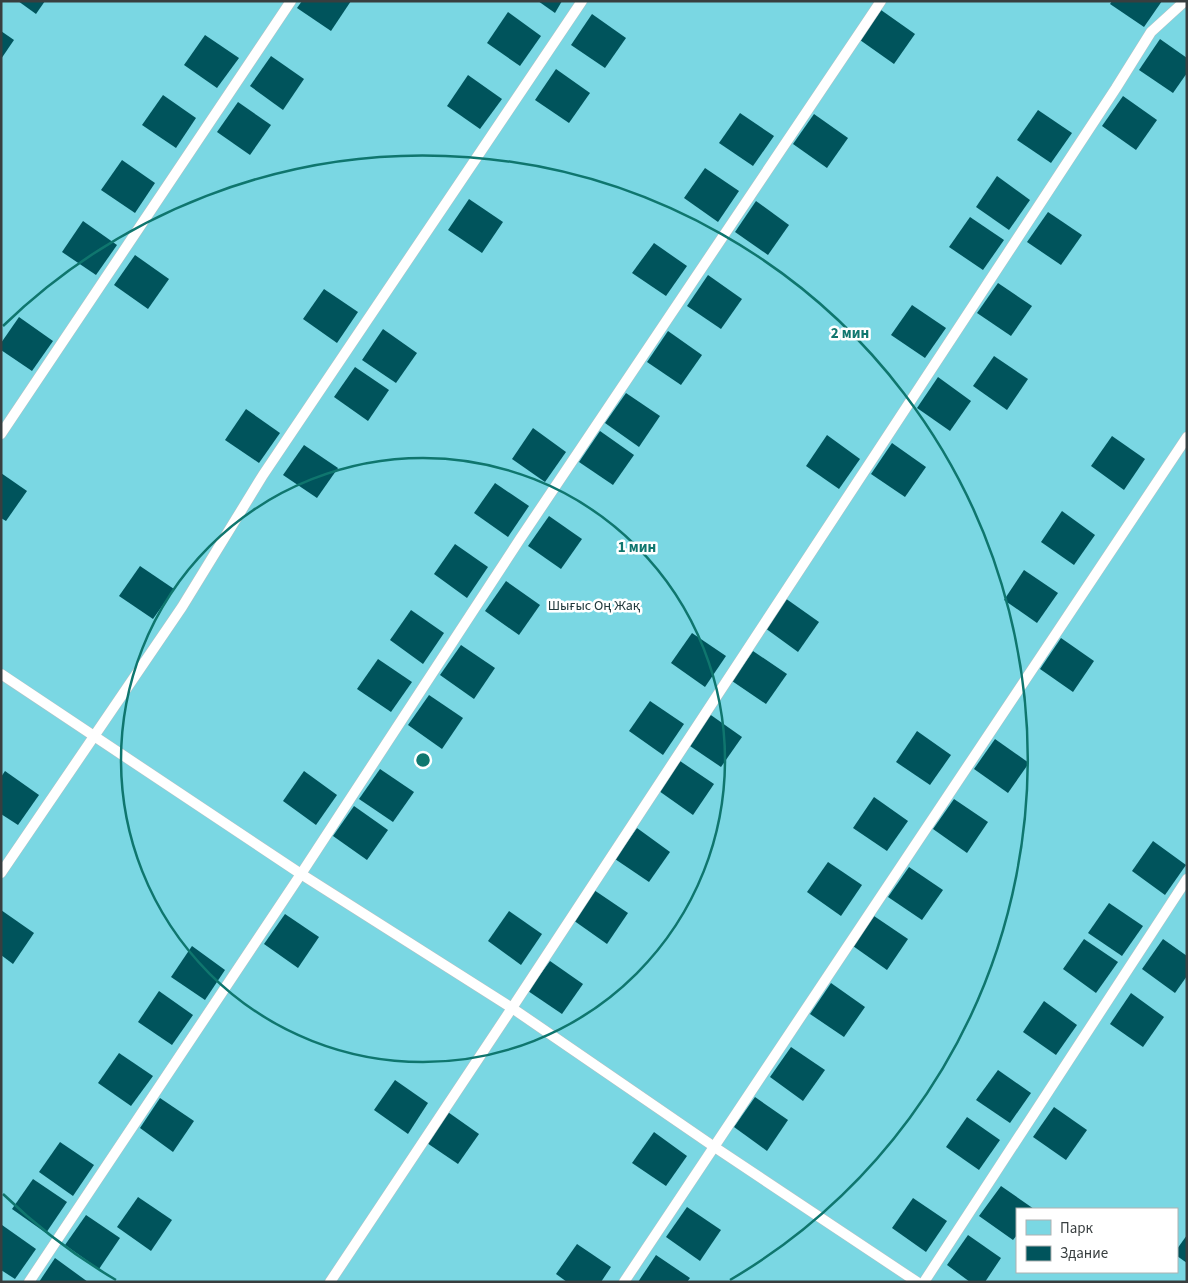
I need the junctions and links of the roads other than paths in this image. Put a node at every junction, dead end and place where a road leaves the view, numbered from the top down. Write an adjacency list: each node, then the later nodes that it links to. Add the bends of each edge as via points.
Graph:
1 (291, 1): 5 (lane)
2 (582, 1): 8 (lane, via 264,475 182,607)
3 (881, 1): 10 (lane, via 520,539)
4 (1185, 1): 12 (lane, via 1151,32)
5 (1, 434)
6 (1187, 437): 13 (lane)
7 (1, 674): 8 (lane)
8 (93, 736): 9 (lane); 10 (lane)
9 (1, 873)
10 (301, 874): 12 (lane); 14 (lane)
11 (1187, 879): 18 (lane)
12 (512, 1008): 13 (lane); 15 (lane)
13 (713, 1146): 16 (lane); 17 (lane)
14 (29, 1282)
15 (330, 1282)
16 (624, 1282)
17 (917, 1282)
18 (924, 1282)

